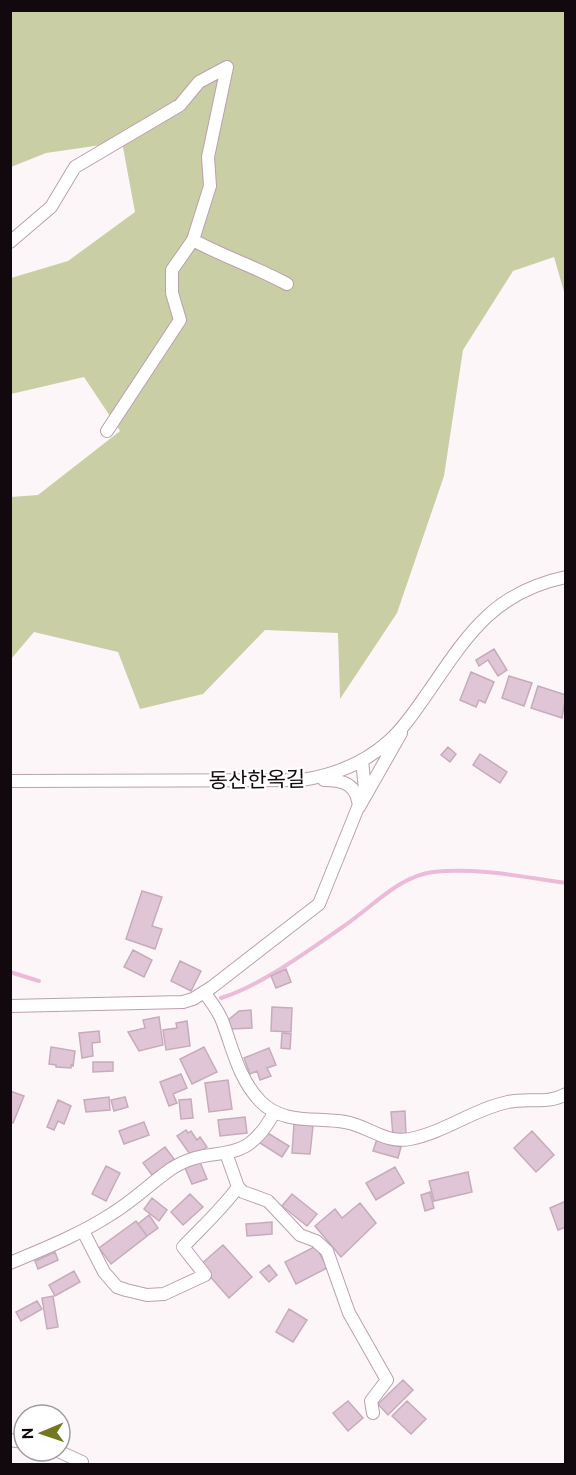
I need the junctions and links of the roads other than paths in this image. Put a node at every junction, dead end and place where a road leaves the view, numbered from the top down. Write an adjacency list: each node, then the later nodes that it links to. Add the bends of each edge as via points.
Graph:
1 (193, 240): 2 (street, via 210,186 208,157 227,67 199,82 180,105 75,167 51,207); 3 (street); 4 (street, via 172,270 172,293 180,320)
2 (10, 242)
3 (287, 284)
4 (107, 431)
5 (566, 577): 6 (street, 동산한옥길, via 528,587 490,612 454,653)
6 (404, 725): 7 (street, 동산한옥길); 10 (street, via 396,746)
7 (362, 760): 8 (street, 동산한옥길, via 336,772); 10 (street, via 365,790)
8 (302, 780): 9 (street, 동산한옥길); 10 (street, via 347,783 355,790)
9 (10, 781)
10 (359, 807): 11 (street, via 319,904)
11 (204, 992): 12 (street, via 183,1002); 14 (street, via 223,1022 245,1080)
12 (10, 1006)
13 (566, 1094): 14 (street, via 551,1101 516,1100 500,1104 430,1135 398,1140 347,1122)
14 (274, 1113): 15 (street, via 254,1142)
15 (226, 1153): 16 (street); 17 (street, via 172,1169 126,1205)
16 (238, 1187): 17 (street, via 225,1206 183,1247 205,1275 164,1294 147,1295 117,1287 104,1272); 19 (street, via 268,1201 300,1235 327,1251 349,1313 387,1380 371,1401)
17 (83, 1231): 18 (street)
18 (10, 1263)
19 (373, 1413)
20 (72, 1457): 21 (street)
21 (82, 1462)

